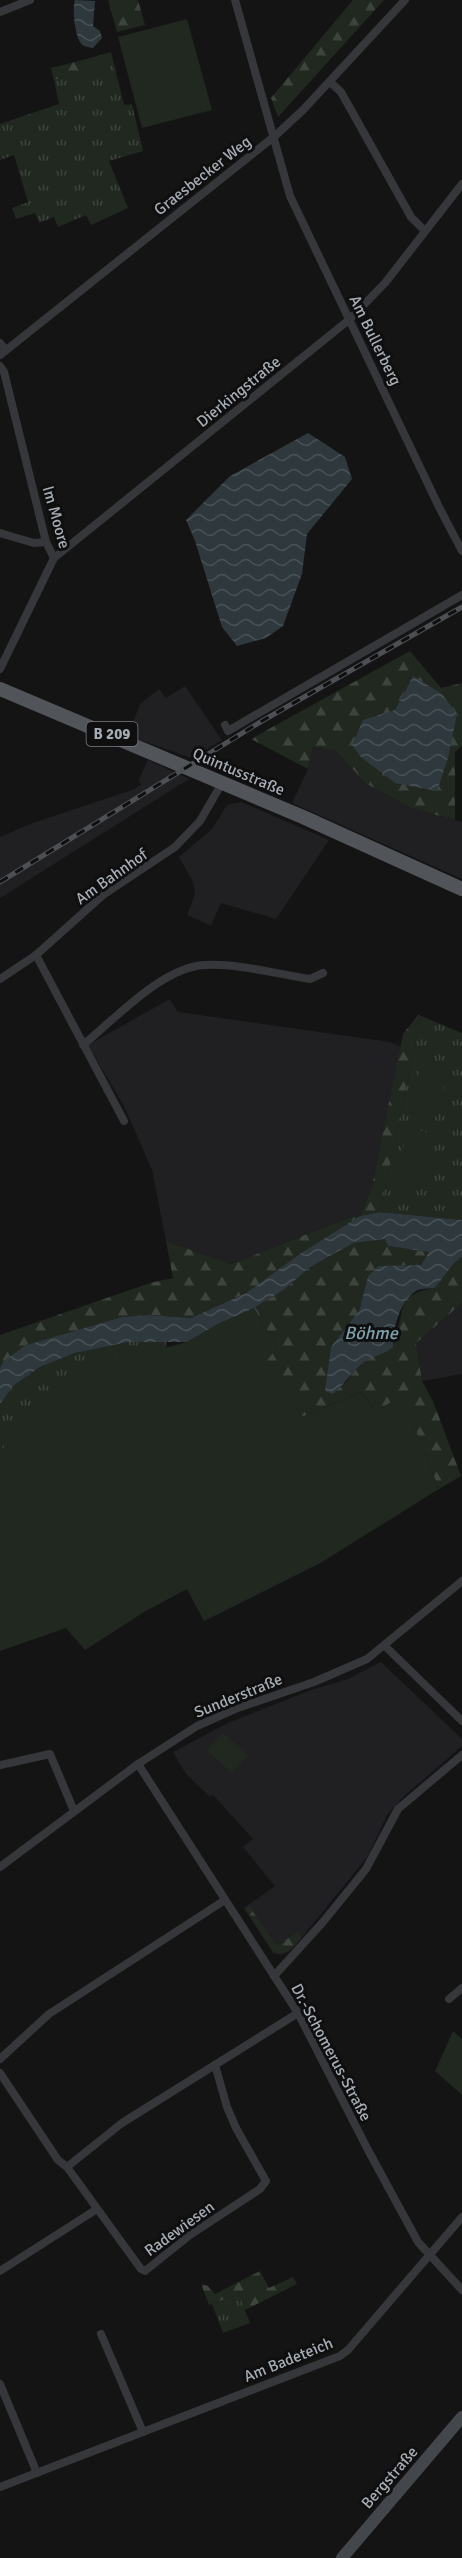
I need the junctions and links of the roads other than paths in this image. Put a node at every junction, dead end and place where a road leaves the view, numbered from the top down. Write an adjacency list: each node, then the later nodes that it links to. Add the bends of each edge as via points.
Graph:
1 (30, 0): 4 (street)
2 (235, 0): 6 (street, Am Bullerberg)
3 (405, 0): 5 (street, Graesbecker Weg)
4 (0, 12)
5 (330, 82): 6 (street, Graesbecker Weg); 8 (street, via 341,92 411,217)
6 (275, 136): 9 (street, Am Bullerberg, via 291,196); 10 (street, Graesbecker Weg)
7 (462, 184): 8 (street, Dierkingstraße)
8 (425, 231): 9 (street, Dierkingstraße)
9 (350, 320): 14 (street, Am Bullerberg); 15 (street, Dierkingstraße)
10 (2, 349)
11 (0, 366): 13 (street, Im Moore)
12 (0, 533): 13 (street, via 34,543)
13 (46, 542): 15 (street, Im Moore)
14 (462, 551)
15 (54, 558): 17 (street, Im Moore)
16 (462, 595): 19 (street, via 228,730)
17 (0, 669)
18 (0, 688): 20 (main road, Quintusstraße / B 209)
19 (225, 725)
20 (222, 783): 21 (main road, Quintusstraße / B 209); 22 (street, Am Bahnhof, via 186,837 162,858 103,896)
21 (462, 889)
22 (36, 955): 24 (street, Am Bahnhof); 25 (street)
23 (322, 973): 25 (street, via 310,979 218,965 184,969 151,988)
24 (0, 979)
25 (83, 1045): 26 (street)
26 (124, 1121)
27 (462, 1581): 28 (street, Sunderstraße)
28 (385, 1646): 29 (street); 31 (street, Sunderstraße, via 360,1663 197,1726)
29 (462, 1721)
30 (462, 1755): 36 (street, via 399,1809 366,1869)
31 (138, 1764): 33 (street, Sunderstraße); 35 (street, Dr.-Schomerus-Straße)
32 (0, 1765): 33 (street, via 50,1754)
33 (74, 1811): 34 (street, Sunderstraße)
34 (0, 1867)
35 (225, 1900): 36 (street, Dr.-Schomerus-Straße); 40 (street, via 49,2014)
36 (274, 1976): 39 (street, Dr.-Schomerus-Straße)
37 (462, 1988): 38 (street)
38 (449, 1999)
39 (298, 2013): 41 (street); 46 (street, Dr.-Schomerus-Straße, via 399,2208)
40 (0, 2059)
41 (215, 2065): 43 (street, via 122,2123); 44 (street, Radewiesen, via 227,2107 265,2176 265,2185 190,2235 145,2271)
42 (0, 2073): 43 (street, Radewiesen, via 58,2160)
43 (67, 2167): 44 (street, Radewiesen)
44 (97, 2210): 47 (street)
45 (462, 2217): 46 (street, Am Badeteich)
46 (429, 2256): 48 (street, Dr.-Schomerus-Straße); 52 (street, Am Badeteich, via 340,2356)
47 (0, 2271)
48 (462, 2290)
49 (102, 2334): 52 (street)
50 (0, 2384): 53 (street)
51 (462, 2417): 55 (main road, Bergstraße)
52 (143, 2432): 53 (street, Am Badeteich)
53 (37, 2473): 54 (street, Am Badeteich)
54 (0, 2487)
55 (342, 2558)

